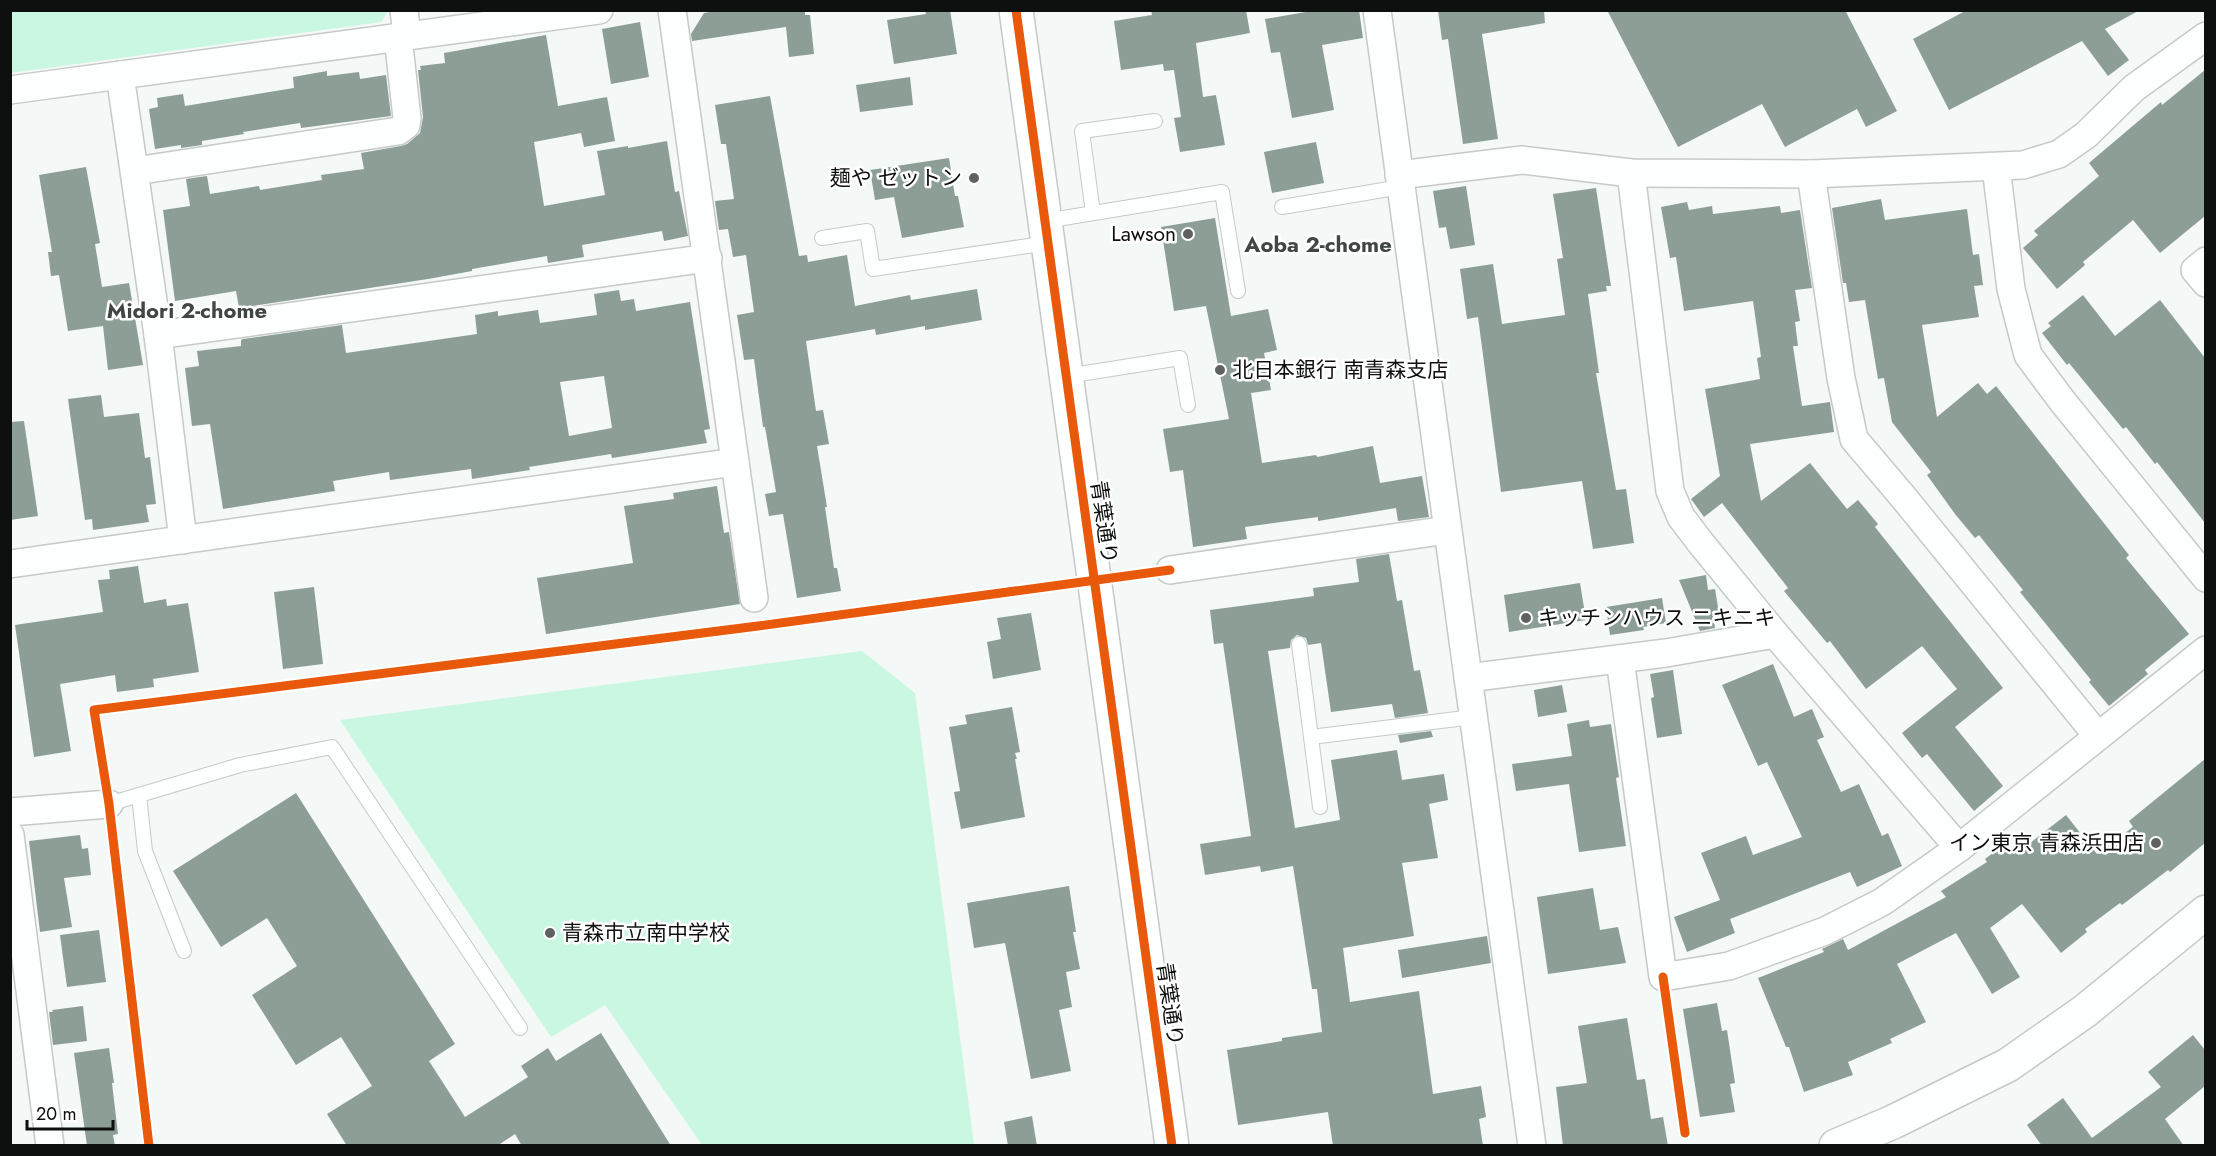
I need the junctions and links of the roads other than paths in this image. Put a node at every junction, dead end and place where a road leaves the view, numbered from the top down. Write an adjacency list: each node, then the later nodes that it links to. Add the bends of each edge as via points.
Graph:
1 (599, 10): 5 (street)
2 (672, 10): 20 (street)
3 (1016, 10): 18 (street, 青葉通り)
4 (1377, 10): 15 (street)
5 (516, 16): 6 (street)
6 (403, 28): 8 (street); 12 (street, via 407,118 406,125 398,131)
7 (2205, 36): 11 (street, via 2134,88 2086,135 2059,154 2024,165)
8 (120, 75): 9 (street); 12 (street)
9 (10, 90)
10 (1155, 121): 17 (lane, via 1082,131)
11 (1996, 167): 14 (street); 32 (street, via 2011,289 2028,355)
12 (135, 171): 24 (street)
13 (1631, 173): 14 (street); 15 (street, via 1522,160); 34 (street, via 1670,491 1681,518)
14 (1811, 174): 40 (street, via 1841,378 1854,439)
15 (1400, 181): 16 (lane); 28 (street)
16 (1282, 207)
17 (1093, 213): 18 (lane); 23 (lane, via 1222,192)
18 (1046, 232): 19 (lane, via 873,268 867,231); 25 (street, 青葉通り)
19 (822, 238)
20 (708, 258): 24 (street); 27 (street)
21 (2205, 261): 22 (street, via 2195,270)
22 (2205, 283)
23 (1238, 291)
24 (158, 335): 29 (street)
25 (1066, 376): 26 (lane, via 1180,358); 52 (street, 青葉通り)
26 (1188, 405)
27 (735, 462): 29 (street); 33 (street)
28 (1447, 530): 31 (street); 38 (street)
29 (183, 540): 30 (street)
30 (10, 564)
31 (1170, 570)
32 (2205, 578)
33 (754, 598)
34 (1775, 634): 37 (street); 47 (street)
35 (1299, 645): 41 (lane)
36 (2205, 650): 40 (street)
37 (1620, 658): 38 (street); 47 (street, via 1664,977 1729,966 1825,931 1882,902)
38 (1468, 678): 39 (street)
39 (1473, 717): 41 (lane); 53 (street)
40 (2097, 735): 47 (street)
41 (1311, 737): 44 (lane)
42 (139, 795): 43 (lane); 49 (lane, via 145,851); 50 (lane, via 240,765 332,747)
43 (109, 804): 45 (street)
44 (1320, 807)
45 (10, 812)
46 (10, 835): 51 (street)
47 (1959, 848)
48 (2205, 912): 54 (street, via 2085,1011 2008,1065)
49 (184, 951)
50 (520, 1028)
51 (50, 1146)
52 (1172, 1146)
53 (1532, 1146)
54 (1836, 1146)

